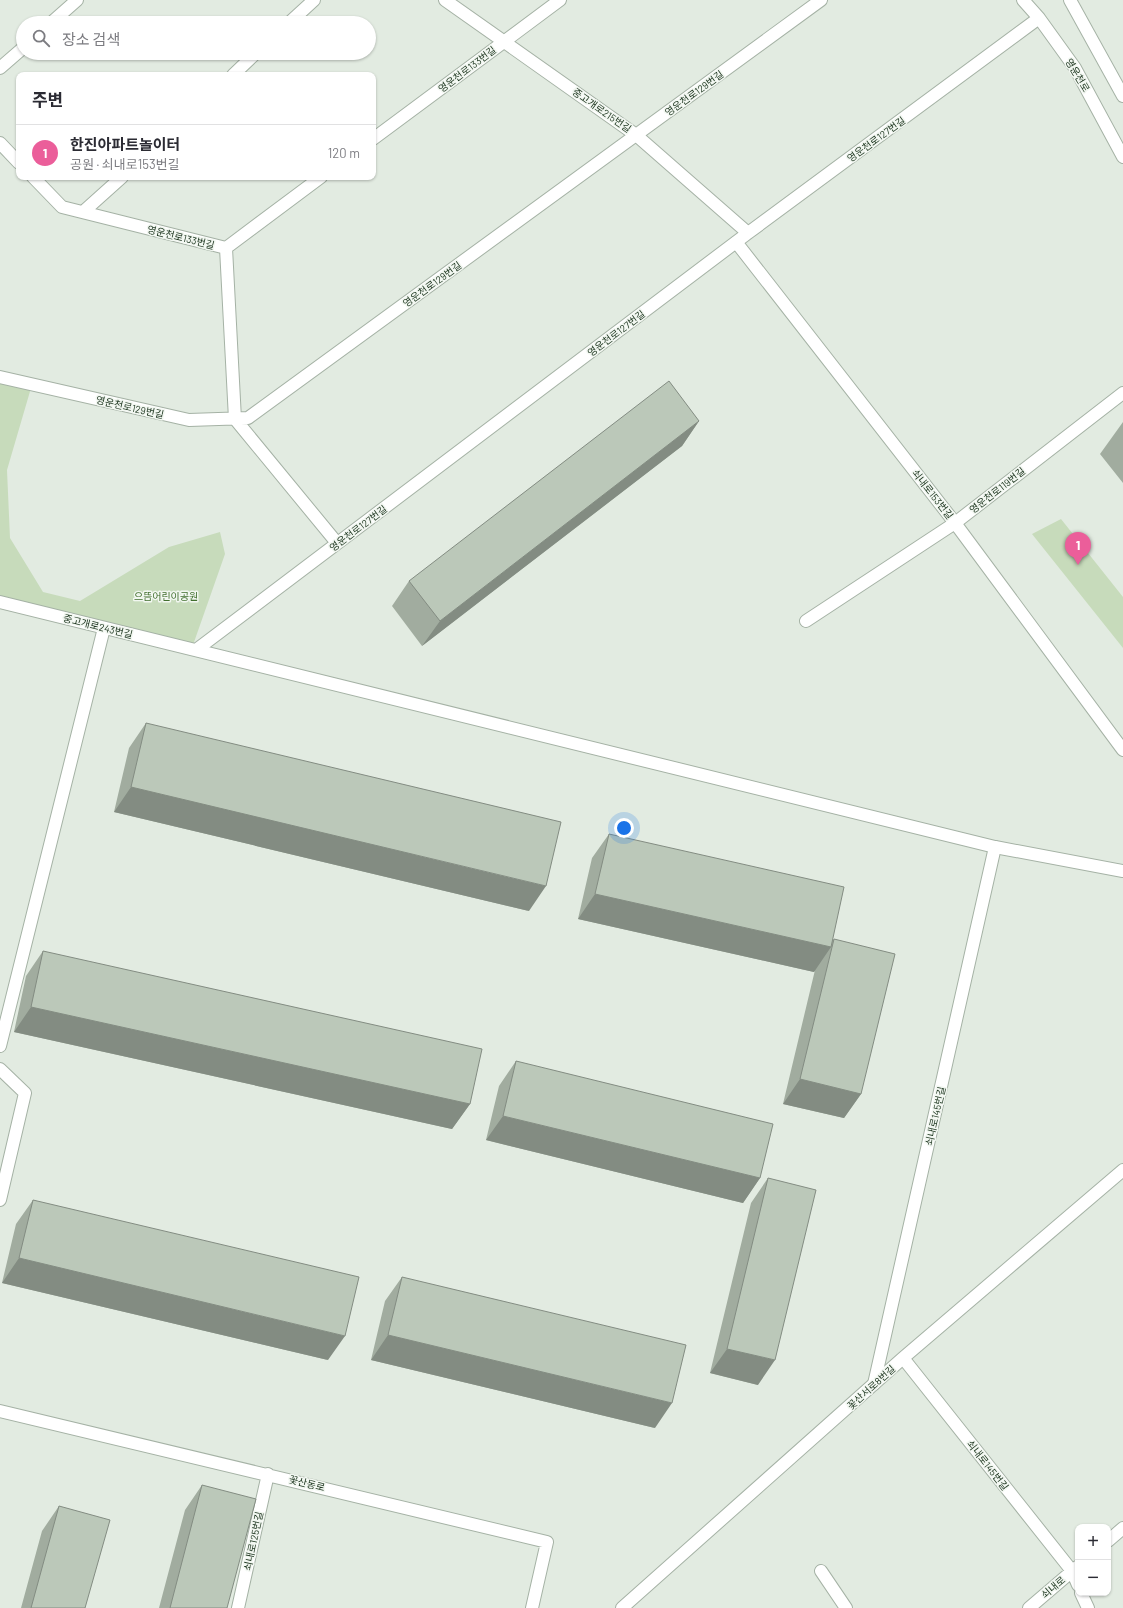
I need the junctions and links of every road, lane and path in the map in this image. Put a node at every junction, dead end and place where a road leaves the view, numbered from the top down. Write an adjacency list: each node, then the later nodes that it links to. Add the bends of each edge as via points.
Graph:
1 (77, 0): 8 (street)
2 (314, 0): 9 (street)
3 (445, 0): 11 (street, 중고개로215번길)
4 (560, 0): 11 (street, 영운천로133번길)
5 (821, 0): 17 (street, 영운천로129번길)
6 (1023, 0): 10 (street, 영운천로)
7 (1070, 0): 16 (street)
8 (59, 16)
9 (297, 16)
10 (1039, 18): 20 (street, 영운천로, via 1076,68); 26 (street, 영운천로127번길)
11 (504, 41): 17 (street, 중고개로215번길); 18 (street, 영운천로133번길)
12 (16, 54): 14 (street)
13 (248, 60): 15 (street)
14 (0, 68)
15 (235, 72)
16 (1123, 96)
17 (636, 135): 26 (street, 중고개로215번길); 31 (street, 영운천로129번길, via 248,418)
18 (376, 137)
19 (0, 143): 21 (street)
20 (1123, 157)
21 (16, 160)
22 (36, 180): 25 (street, 영운천로133번길, via 62,207)
23 (119, 180): 25 (street)
24 (318, 180): 28 (street, 영운천로133번길)
25 (83, 212): 28 (street, 영운천로133번길)
26 (748, 233): 27 (street, 영운천로127번길)
27 (736, 242): 32 (street, 쇠내로153번길); 33 (street, 영운천로127번길)
28 (226, 248): 31 (street)
29 (0, 377): 31 (street, 영운천로129번길, via 189,420)
30 (1123, 393): 32 (street, 영운천로119번길)
31 (235, 419): 33 (street)
32 (955, 523): 35 (street, 영운천로119번길); 38 (street, 쇠내로153번길)
33 (337, 543): 37 (street, 영운천로127번길)
34 (0, 602): 36 (street, 중고개로243번길)
35 (806, 621)
36 (104, 628): 37 (street, 중고개로243번길); 41 (street)
37 (196, 650): 39 (street, 중고개로243번길)
38 (1123, 750)
39 (995, 847): 40 (street, 중고개로243번길); 46 (street, 쇠내로145번길)
40 (1123, 871)
41 (0, 1046)
42 (0, 1069): 44 (street, via 25,1093)
43 (1123, 1170): 45 (street, 꽃산서로8번길)
44 (0, 1200)
45 (903, 1358): 46 (street, 꽃산서로8번길); 51 (street, 쇠내로145번길)
46 (874, 1384): 55 (street, 꽃산서로8번길)
47 (0, 1411): 48 (street, 꽃산동로)
48 (268, 1474): 53 (street, 쇠내로125번길); 54 (street, 꽃산동로, via 547,1542)
49 (1123, 1528): 50 (street)
50 (1111, 1538)
51 (1075, 1569): 57 (street, 쇠내로)
52 (821, 1571): 56 (street)
53 (238, 1608)
54 (532, 1608)
55 (622, 1608)
56 (846, 1608)
57 (1029, 1608)

